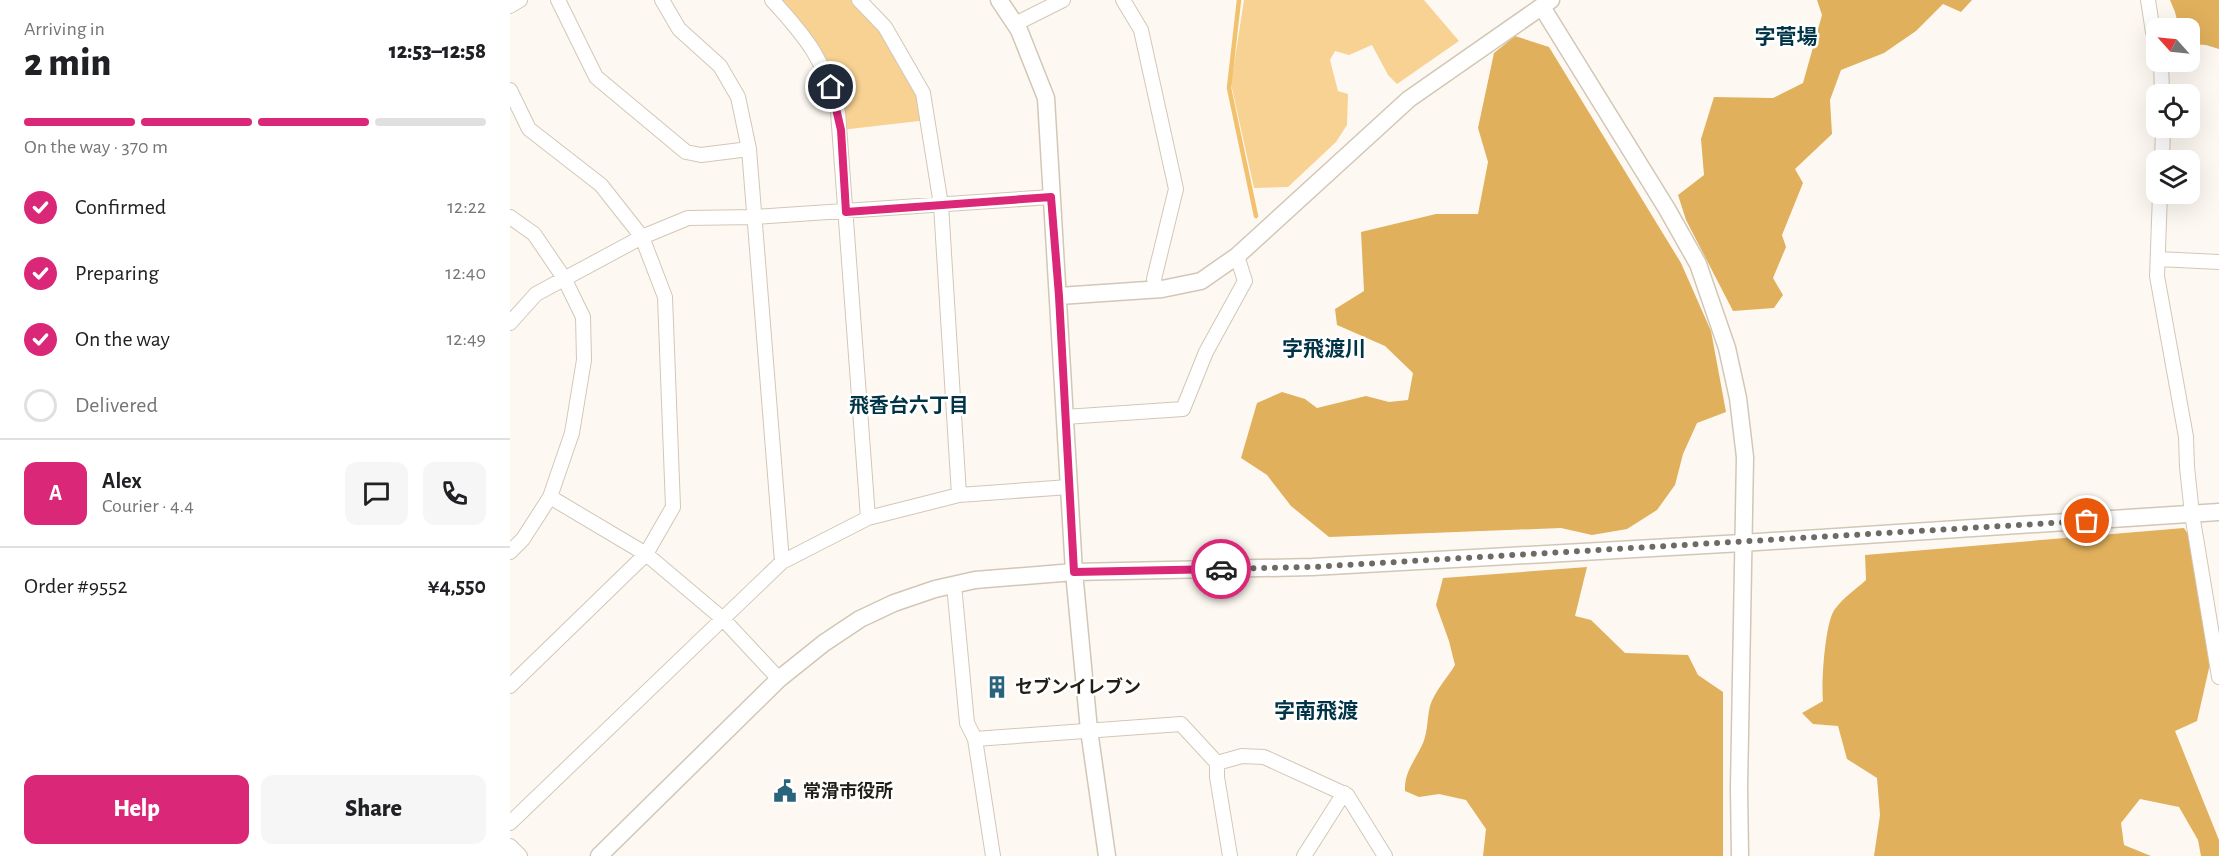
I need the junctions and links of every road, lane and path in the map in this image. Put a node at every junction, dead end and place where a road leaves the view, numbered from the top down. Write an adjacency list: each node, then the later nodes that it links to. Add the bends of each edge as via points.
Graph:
1 (520, 0): 11 (street)
2 (558, 0): 15 (street, via 596,76 686,152 701,155)
3 (662, 0): 15 (street, via 679,29 720,66 738,97)
4 (772, 0): 19 (street, via 815,53 831,87 841,130)
5 (859, 0): 18 (street, via 885,27 923,93)
6 (999, 0): 13 (street)
7 (1063, 0): 13 (street)
8 (1124, 0): 27 (street, via 1141,30 1176,189 1154,279)
9 (2148, 0): 12 (street)
10 (1546, 4): 23 (street, via 1409,99); 37 (street, via 1698,264 1713,305 1738,398 1745,458)
11 (510, 6)
12 (2151, 18)
13 (1015, 24): 16 (street, via 1046,98)
14 (510, 90): 22 (street, via 529,129 601,185)
15 (749, 149): 21 (street)
16 (1051, 197): 18 (street); 28 (street)
17 (2160, 204): 24 (street)
18 (941, 205): 19 (street); 32 (street)
19 (846, 212): 21 (street); 36 (street)
20 (510, 217): 26 (street, via 534,234)
21 (754, 217): 22 (street, via 688,218); 40 (street)
22 (642, 237): 26 (street); 39 (street, via 665,297 673,507)
23 (1237, 256): 27 (street, via 1201,281); 30 (street, via 1245,281 1206,351 1182,409)
24 (2158, 259): 25 (street); 35 (street, via 2157,276 2186,437)
25 (2219, 262)
26 (564, 278): 29 (street, via 536,294); 33 (street, via 583,317 584,360 572,433)
27 (1156, 290): 28 (street)
28 (1059, 296): 30 (street)
29 (510, 323)
30 (1065, 417): 31 (street)
31 (1069, 487): 32 (street); 41 (street)
32 (959, 495): 36 (street)
33 (550, 497): 38 (street); 39 (street)
34 (2219, 512): 35 (street)
35 (2192, 514): 37 (street); 44 (street)
36 (868, 518): 40 (street)
37 (1742, 543): 41 (street, via 1312,567); 60 (street)
38 (510, 552)
39 (646, 554): 43 (street); 46 (street)
40 (782, 562): 43 (street)
41 (1074, 572): 42 (street); 47 (street)
42 (954, 585): 45 (street, via 894,603 860,620); 48 (street, via 967,723)
43 (723, 619): 45 (street); 51 (street)
44 (2219, 677)
45 (779, 679): 54 (street)
46 (510, 686)
47 (1089, 730): 48 (street); 49 (street, via 1181,724); 56 (street)
48 (975, 739): 55 (street)
49 (1217, 763): 50 (street, via 1242,756 1264,757); 57 (street)
50 (1344, 793): 58 (street); 59 (street)
51 (510, 823)
52 (510, 846): 53 (street)
53 (520, 856)
54 (599, 856)
55 (993, 856)
56 (1107, 856)
57 (1230, 856)
58 (1304, 856)
59 (1385, 856)
60 (1740, 856)

